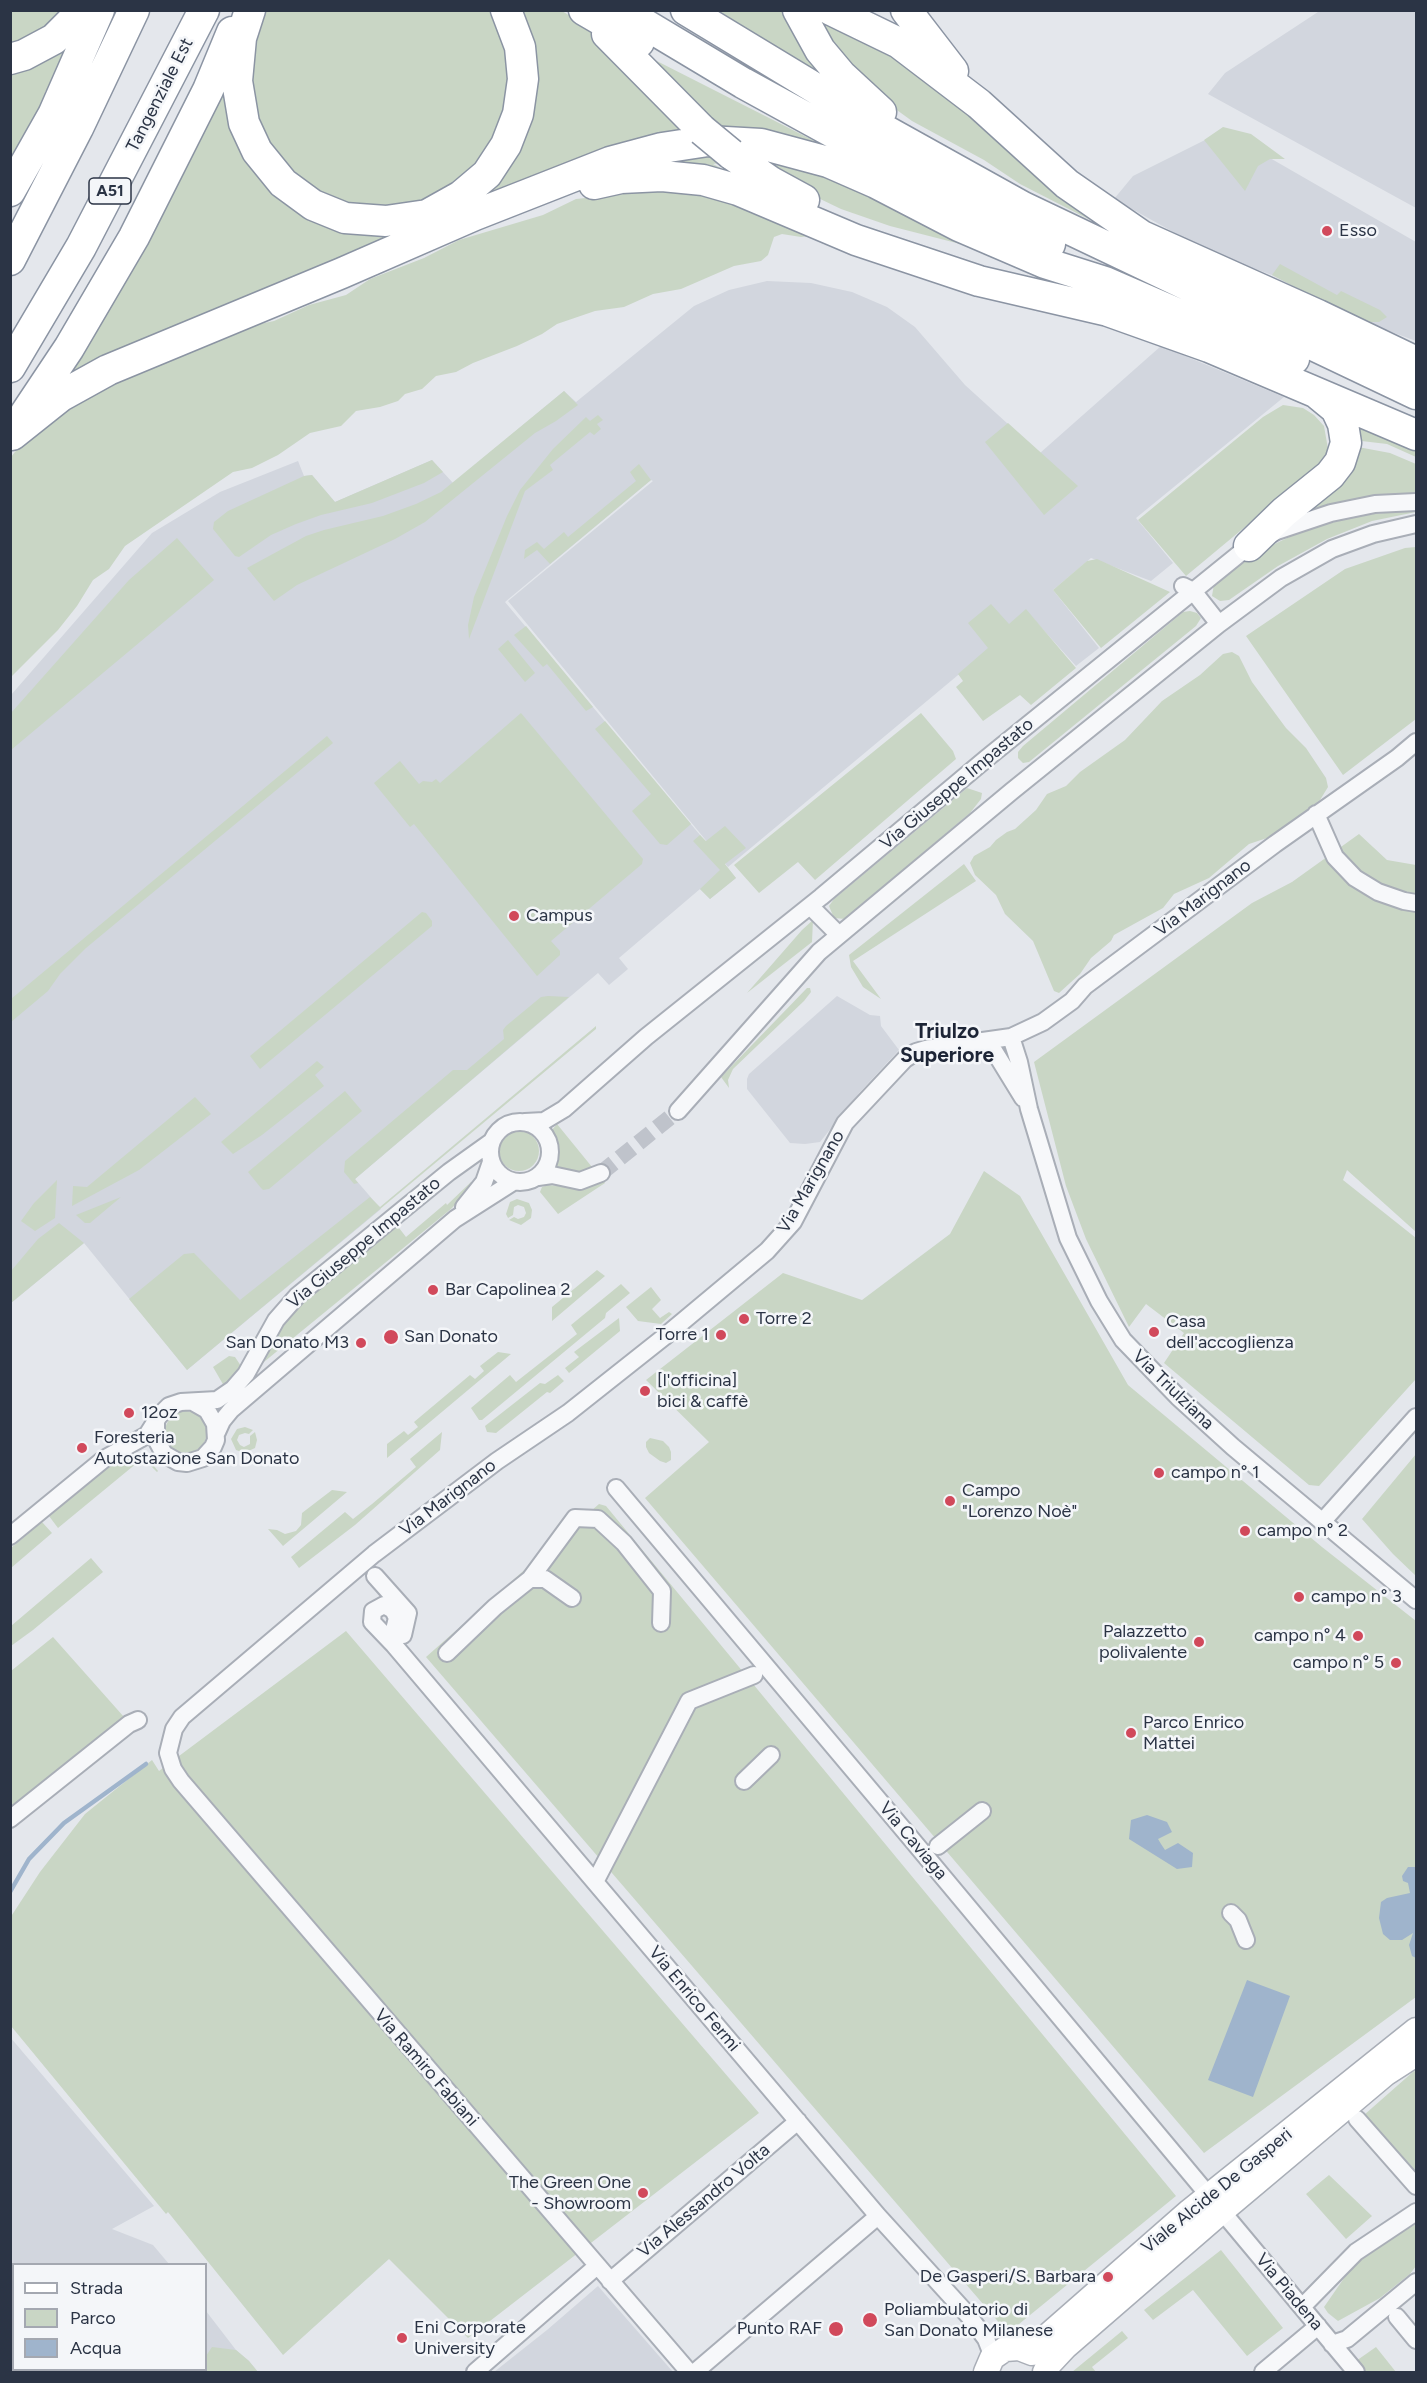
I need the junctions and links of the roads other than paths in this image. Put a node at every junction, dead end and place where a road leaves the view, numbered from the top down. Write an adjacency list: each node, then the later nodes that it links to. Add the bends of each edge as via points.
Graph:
1 (83, 10): 16 (highway, via 54,39)
2 (99, 10): 19 (highway, via 53,115)
3 (134, 10): 21 (highway)
4 (204, 10): 26 (highway, Tangenziale Est / A51, via 81,247)
5 (240, 10): 31 (highway, via 208,90 134,237 69,348)
6 (250, 10): 7 (highway, via 241,38 237,81 244,123 257,151 283,183 313,205 345,218 386,221 427,215 461,196 487,174 506,146 518,114 523,79 520,47)
7 (506, 10)
8 (576, 10): 23 (highway, bridge, via 625,51 702,130 793,194 843,217 1101,297 1158,320)
9 (584, 10): 20 (highway, via 703,80 776,114 912,188 962,211)
10 (621, 10): 20 (highway, via 742,83 887,162)
11 (657, 10): 20 (highway)
12 (686, 10): 18 (highway)
13 (798, 10): 18 (highway, via 820,50 857,91)
14 (831, 10): 17 (highway, via 899,43)
15 (906, 10): 17 (highway)
16 (10, 59)
17 (979, 104): 25 (highway, via 1067,184 1142,236)
18 (952, 167): 20 (highway)
19 (10, 191)
20 (1036, 226): 24 (highway); 28 (highway)
21 (10, 260)
22 (342, 273): 23 (highway, via 576,189 621,178 662,176 703,180 738,190 856,240 979,281 1108,311); 24 (highway, via 496,206 638,154 708,141 761,144 850,171 959,226 1045,263 1105,282); 31 (highway, via 108,370 61,396)
23 (1209, 347): 27 (highway)
24 (1294, 358): 29 (highway)
25 (1416, 362)
26 (10, 367)
27 (1311, 390): 30 (highway); 34 (highway, via 1332,405 1341,419 1346,443 1342,458 1330,475)
28 (1416, 394)
29 (1416, 417)
30 (1416, 435)
31 (11, 436)
32 (1416, 502): 34 (street, Via Giuseppe Impastato, via 1375,504 1331,513 1277,531)
33 (1416, 524): 36 (street, via 1373,534 1324,553)
34 (1249, 546): 35 (street, Via Giuseppe Impastato)
35 (1188, 589): 36 (street); 40 (street, Via Giuseppe Impastato)
36 (1219, 624): 41 (street)
37 (1416, 742): 38 (street, Via Marignano)
38 (1316, 814): 39 (street, via 1335,857 1355,878 1378,892); 42 (street, Via Marignano, via 1085,987 1057,1013)
39 (1416, 903)
40 (810, 906): 41 (street); 46 (street, Via Giuseppe Impastato, via 646,1037 558,1114 544,1121)
41 (839, 935): 45 (street, via 819,952)
42 (1011, 1037): 43 (street, Via Marignano); 44 (street, Via Triulziana)
43 (988, 1041): 44 (street, Via Triulziana); 71 (street, Via Marignano, via 926,1049 905,1059 845,1123 793,1222 772,1246 568,1413 374,1554 182,1717 169,1744)
44 (1029, 1109): 60 (street, Via Triulziana, via 1068,1238 1112,1325 1132,1352 1178,1397)
45 (678, 1111)
46 (525, 1122): 47 (street, via 502,1127); 50 (street, via 539,1129 548,1141 548,1164)
47 (491, 1142): 48 (street); 54 (street, Via Giuseppe Impastato, via 297,1296 276,1320 246,1374)
48 (491, 1162): 51 (street, via 502,1177); 52 (street, via 484,1182)
49 (601, 1173): 50 (street, via 580,1181)
50 (538, 1176): 51 (street, via 527,1182)
51 (513, 1182): 52 (street, Via Giuseppe Impastato)
52 (461, 1215): 53 (street, Via Giuseppe Impastato)
53 (295, 1355): 54 (street, Via Giuseppe Impastato); 58 (street, Via Giuseppe Impastato, via 231,1410)
54 (233, 1389): 55 (street, Via Giuseppe Impastato, via 217,1400)
55 (192, 1402): 57 (street, Via Giuseppe Impastato, via 169,1406); 58 (street, via 212,1416)
56 (1416, 1417): 60 (street)
57 (156, 1423): 58 (street, Via Giuseppe Impastato, via 159,1447 178,1462 202,1458 213,1447); 61 (street, Via Giuseppe Impastato, via 143,1438 104,1459)
58 (217, 1432)
59 (616, 1488): 84 (street, Via Caviaga)
60 (1322, 1522): 65 (street, Via Triulziana)
61 (10, 1536)
62 (375, 1576): 76 (street, Via Enrico Fermi, via 408,1613 405,1634 393,1643)
63 (531, 1579): 64 (street, via 545,1579); 66 (street, via 575,1518 598,1520 624,1543 662,1592); 67 (street)
64 (572, 1598)
65 (1416, 1600)
66 (661, 1623)
67 (447, 1653)
68 (754, 1675): 76 (street, via 689,1701)
69 (138, 1720): 74 (street)
70 (771, 1755): 72 (street)
71 (169, 1759): 87 (street, Via Ramiro Fabiani, via 181,1781)
72 (744, 1781)
73 (982, 1811): 75 (street)
74 (10, 1819)
75 (938, 1846)
76 (595, 1882): 82 (street, Via Enrico Fermi)
77 (1231, 1913): 78 (street)
78 (1246, 1940)
79 (1416, 2030): 84 (street, Viale Alcide De Gasperi)
80 (1416, 2054): 84 (street, Viale Alcide De Gasperi)
81 (1357, 2119): 83 (street)
82 (798, 2121): 86 (street, Via Enrico Fermi); 88 (street, Via Alessandro Volta)
83 (1416, 2186)
84 (1215, 2203): 90 (street, Via Piadena); 95 (street, Viale Alcide De Gasperi, via 1044,2339); 100 (street, Viale Alcide De Gasperi, via 1065,2347)
85 (1416, 2212): 90 (street, via 1356,2252)
86 (878, 2216): 96 (street, Via Enrico Fermi, via 968,2315 986,2339); 99 (street)
87 (597, 2266): 88 (street, Via Ramiro Fabiani); 97 (street)
88 (610, 2281): 98 (street, Via Ramiro Fabiani)
89 (1416, 2282): 94 (street, via 1347,2339)
90 (1302, 2307): 92 (street, Via Piadena)
91 (1397, 2317): 93 (street)
92 (1317, 2326): 94 (street, Via Piadena); 101 (street)
93 (1416, 2340)
94 (1332, 2344): 102 (street, Via Piadena)
95 (1017, 2348): 96 (street, Viale Alcide De Gasperi, via 1004,2350); 100 (street, via 1034,2355)
96 (990, 2365)
97 (475, 2373)
98 (689, 2373)
99 (695, 2373)
100 (1044, 2373)
101 (1263, 2373)
102 (1356, 2373)

